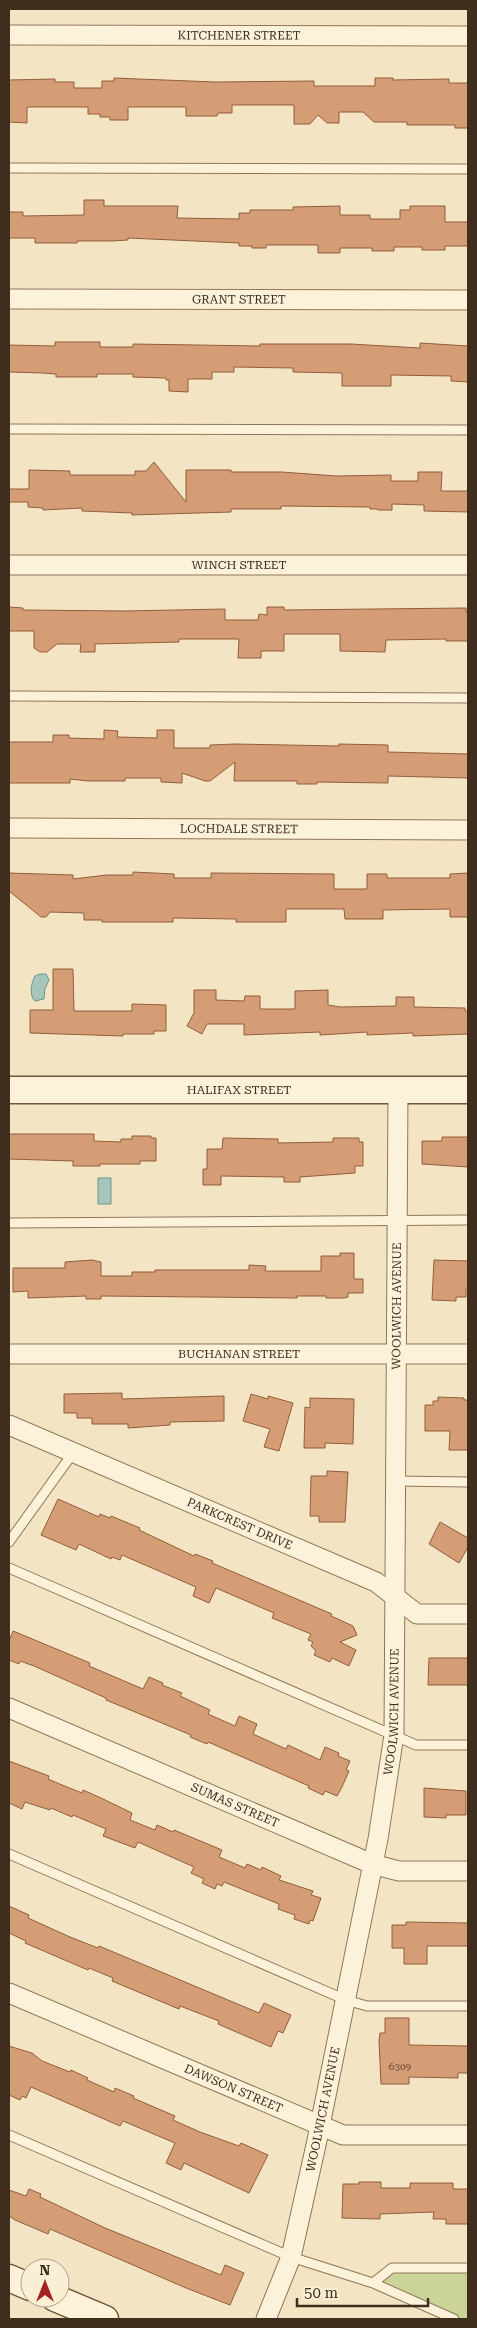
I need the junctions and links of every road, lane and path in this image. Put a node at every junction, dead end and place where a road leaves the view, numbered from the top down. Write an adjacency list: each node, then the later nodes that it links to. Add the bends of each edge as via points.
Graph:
1 (9, 35): 2 (street, KITCHENER STREET)
2 (468, 36)
3 (9, 168): 4 (lane)
4 (468, 169)
5 (9, 299): 6 (street, GRANT STREET)
6 (468, 300)
7 (9, 428): 8 (lane)
8 (468, 430)
9 (9, 565): 10 (street, WINCH STREET)
10 (468, 565)
11 (9, 696): 12 (lane)
12 (468, 698)
13 (9, 828): 14 (street, LOCHDALE STREET)
14 (468, 830)
15 (9, 1090): 16 (street, HALIFAX STREET)
16 (398, 1090): 17 (street, HALIFAX STREET); 18 (street, WOOLWICH AVENUE)
17 (468, 1090)
18 (397, 1220): 19 (lane); 20 (lane); 21 (street, WOOLWICH AVENUE)
19 (468, 1220)
20 (9, 1223)
21 (397, 1353): 22 (street, BUCHANAN STREET); 23 (street, BUCHANAN STREET); 26 (street, WOOLWICH AVENUE)
22 (9, 1354)
23 (468, 1354)
24 (9, 1425): 25 (street, PARKCREST DRIVE)
25 (73, 1453): 28 (lane); 30 (street, PARKCREST DRIVE, via 376,1582)
26 (395, 1481): 27 (lane); 30 (street, WOOLWICH AVENUE)
27 (468, 1482)
28 (9, 1542)
29 (9, 1568): 33 (lane)
30 (395, 1596): 31 (street, PARKCREST DRIVE, via 417,1614); 33 (street, WOOLWICH AVENUE)
31 (468, 1614)
32 (9, 1708): 36 (street, SUMAS STREET)
33 (394, 1735): 34 (lane, via 416,1745); 36 (street, WOOLWICH AVENUE)
34 (468, 1745)
35 (9, 1854): 39 (lane)
36 (372, 1864): 37 (street, SUMAS STREET, via 399,1871); 39 (street, WOOLWICH AVENUE)
37 (468, 1872)
38 (9, 1993): 41 (street, DAWSON STREET)
39 (346, 2000): 40 (lane, via 367,2006); 41 (street, WOOLWICH AVENUE)
40 (468, 2006)
41 (321, 2125): 42 (street, DAWSON STREET, via 343,2135); 44 (street, WOOLWICH AVENUE)
42 (468, 2135)
43 (9, 2136): 44 (lane)
44 (291, 2257): 46 (lane); 49 (street, WOOLWICH AVENUE)
45 (468, 2268): 46 (lane, via 392,2268)
46 (374, 2283): 50 (lane)
47 (70, 2304): 48 (street)
48 (103, 2319)
49 (266, 2319)
50 (454, 2319)

